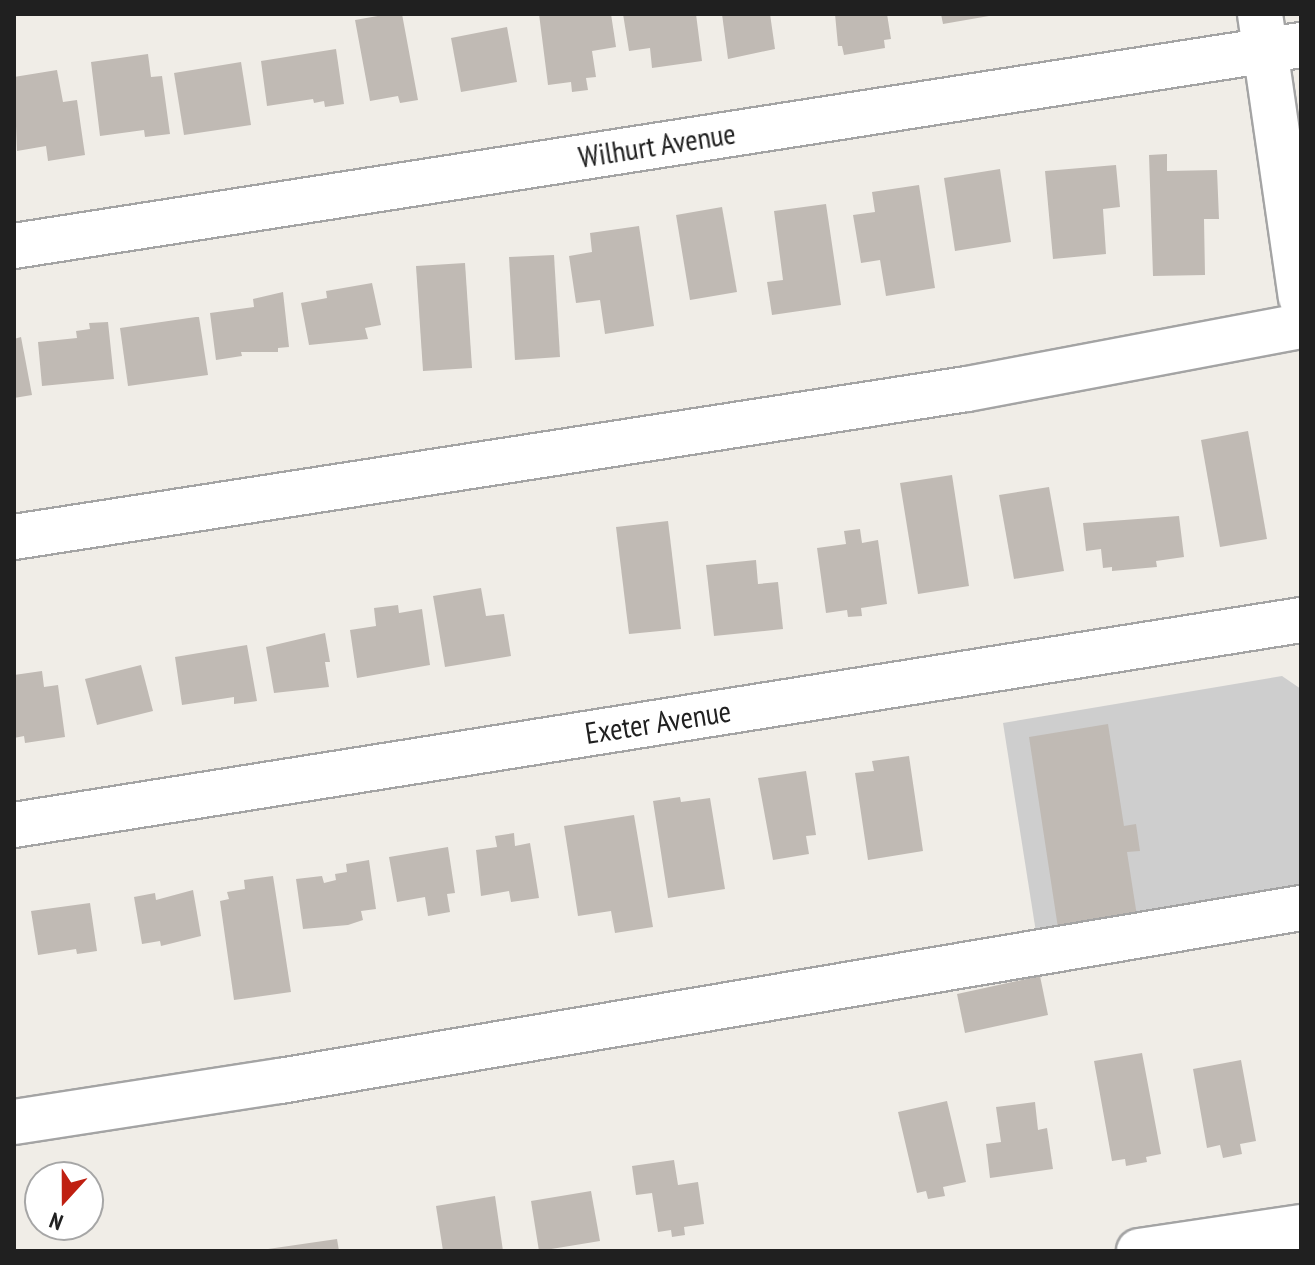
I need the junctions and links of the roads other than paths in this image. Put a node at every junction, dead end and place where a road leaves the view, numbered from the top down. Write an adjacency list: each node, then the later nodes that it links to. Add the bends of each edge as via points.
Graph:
1 (1276, 36): 2 (street, Wilhurt Avenue); 3 (street)
2 (14, 246)
3 (1301, 297)
4 (1301, 326): 5 (street, via 967,389)
5 (14, 537)
6 (1301, 620): 7 (street, Exeter Avenue)
7 (14, 825)
8 (1301, 908): 9 (street)
9 (14, 1122)
10 (1301, 1227): 11 (street)
11 (1139, 1251)

